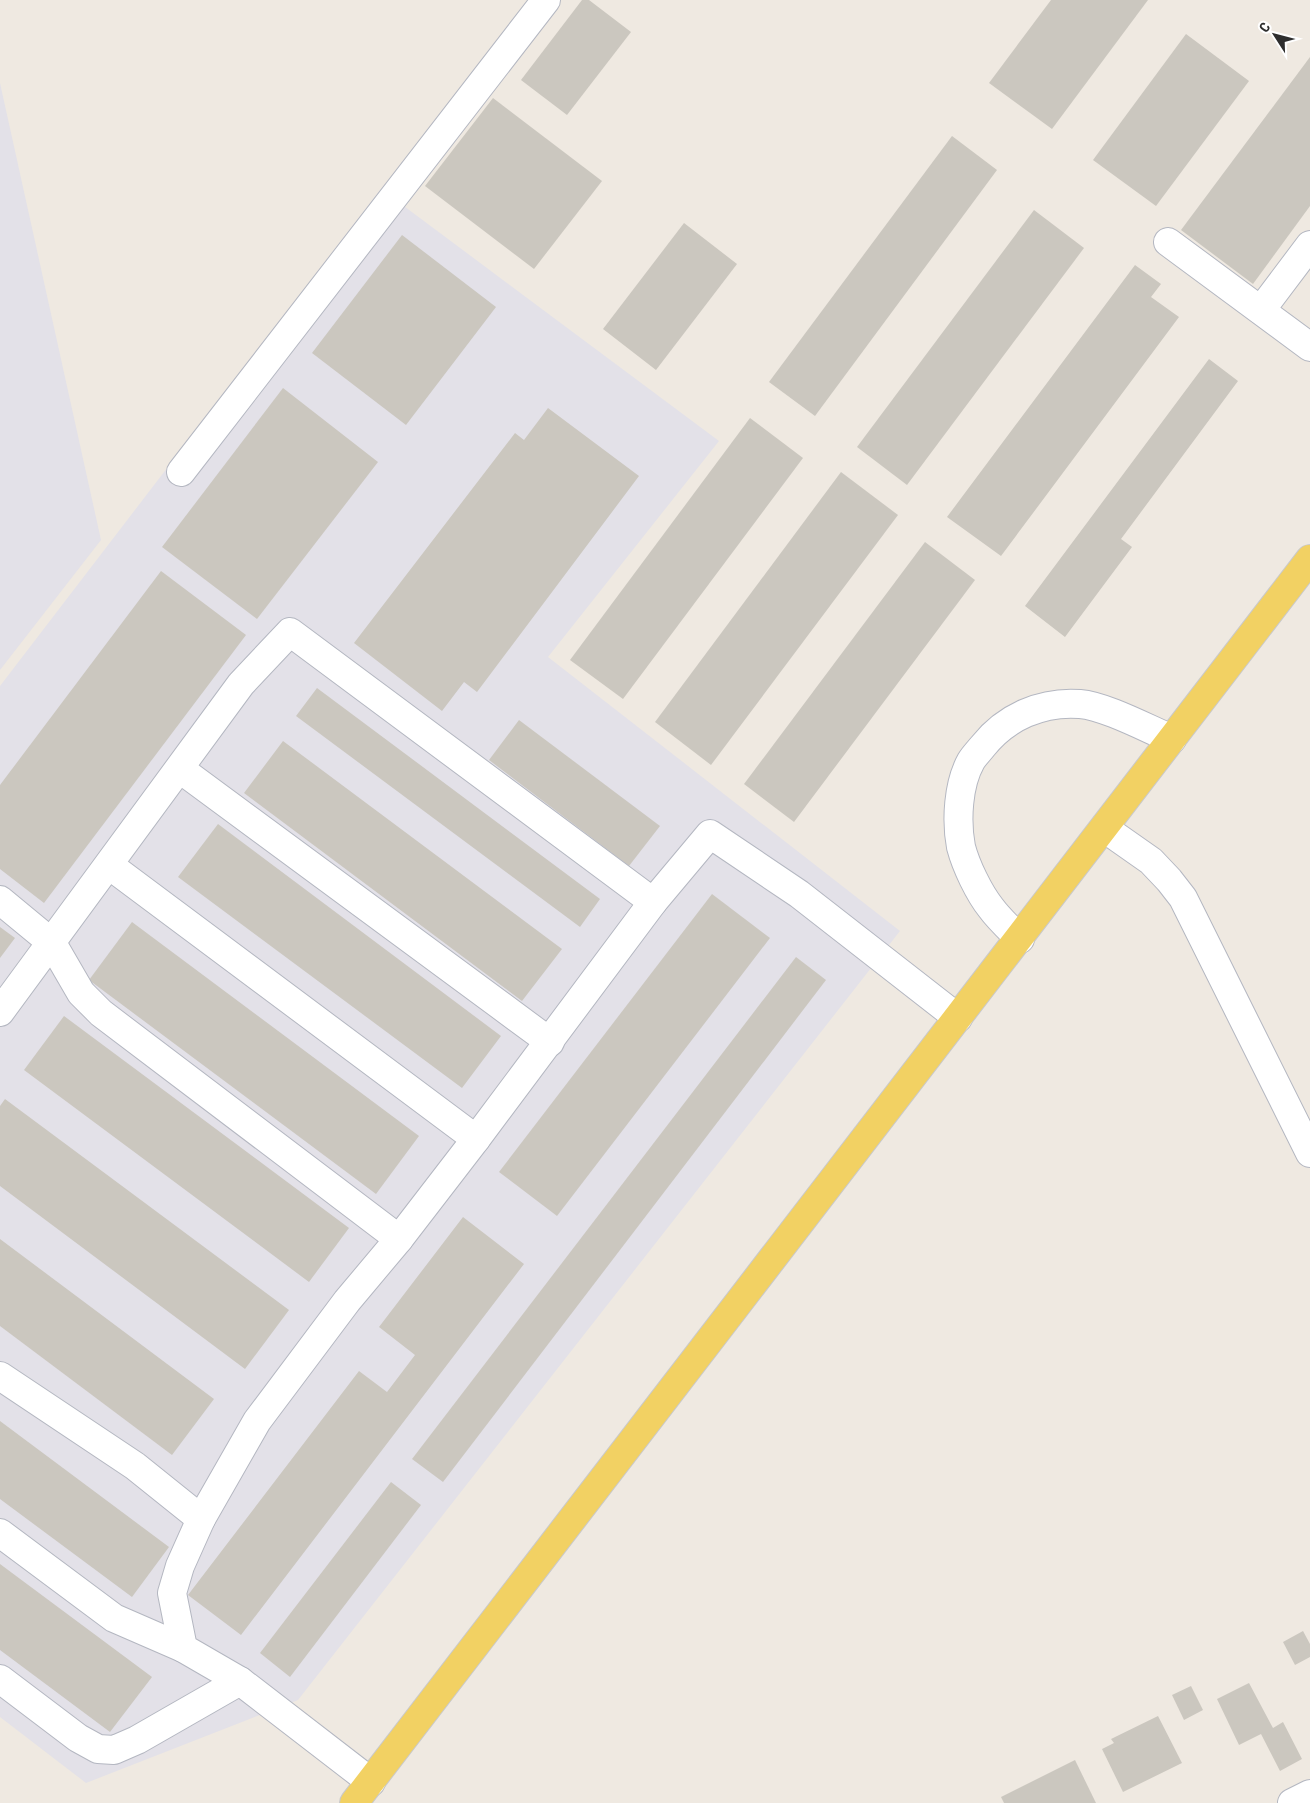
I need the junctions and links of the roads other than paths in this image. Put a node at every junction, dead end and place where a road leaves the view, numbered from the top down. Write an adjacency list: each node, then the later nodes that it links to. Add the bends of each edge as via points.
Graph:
1 (546, 0): 6 (street)
2 (1168, 242): 4 (street)
3 (1310, 244): 4 (street)
4 (1261, 310): 5 (street)
5 (1310, 347)
6 (180, 472)
7 (1310, 559): 8 (main road)
8 (1172, 740): 10 (main road); 14 (street, via 1106,711 1082,704 1056,704 1006,722 971,761 961,785 958,813 961,847 991,908)
9 (180, 769): 11 (street); 13 (street, via 242,684 290,632); 18 (street)
10 (1104, 828): 14 (main road); 20 (street, via 1151,861 1183,898)
11 (109, 865): 15 (street); 19 (street)
12 (0, 900): 15 (street)
13 (653, 902): 17 (street, via 710,834 799,894); 18 (street)
14 (1020, 939): 17 (main road)
15 (52, 943): 16 (street); 21 (street, via 81,993 101,1013)
16 (0, 1012)
17 (958, 1018): 28 (main road)
18 (550, 1042): 19 (street)
19 (476, 1139): 21 (street)
20 (1310, 1153)
21 (399, 1239): 23 (street, via 347,1300 257,1421)
22 (0, 1376): 23 (street, via 135,1466)
23 (202, 1519): 25 (street, via 180,1566 172,1593)
24 (0, 1533): 25 (street, via 114,1618)
25 (183, 1648): 27 (street)
26 (0, 1679): 27 (street, via 78,1738 98,1749 114,1750)
27 (240, 1681): 28 (street)
28 (371, 1782): 30 (main road)
29 (1310, 1794): 31 (street)
30 (354, 1803)
31 (1292, 1803)

